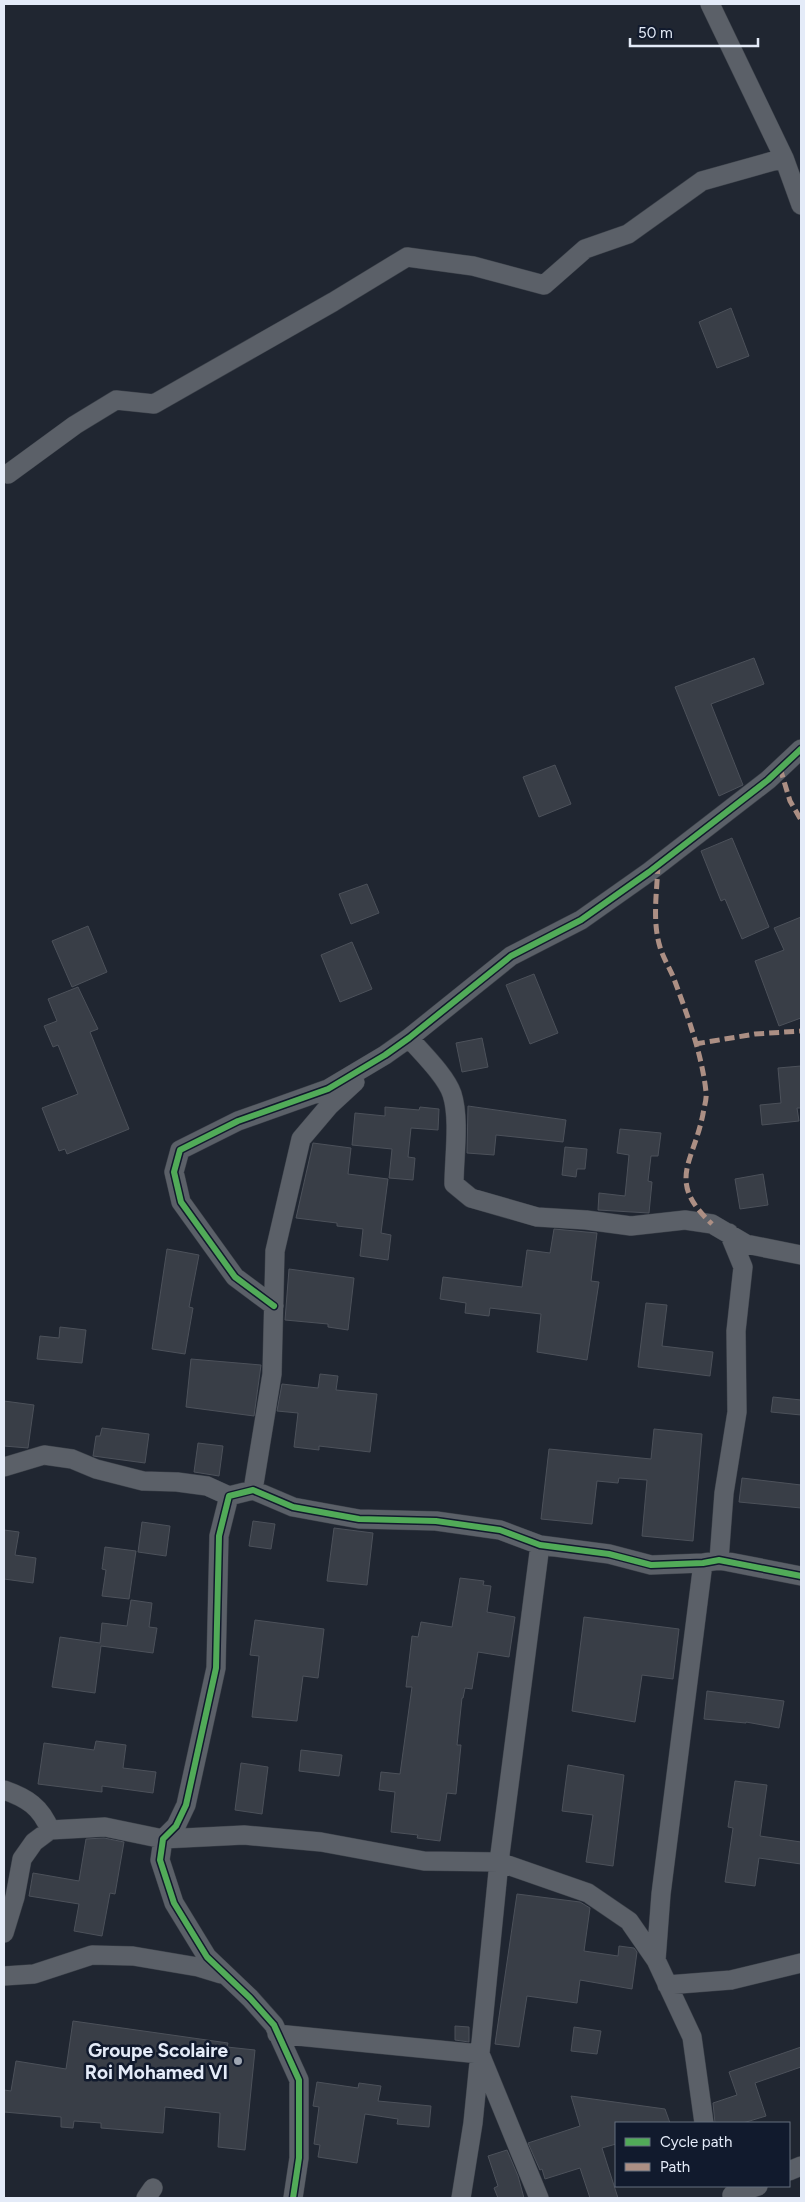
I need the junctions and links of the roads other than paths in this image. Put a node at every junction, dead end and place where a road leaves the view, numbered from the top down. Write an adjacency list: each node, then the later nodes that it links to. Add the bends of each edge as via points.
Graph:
1 (710, 4): 2 (street)
2 (784, 158): 3 (street); 4 (street, via 702,181 628,234 585,249 544,285 473,266 407,256 154,404 116,400 75,425)
3 (801, 205)
4 (8, 474)
5 (801, 749): 6 (street, via 768,780 649,872 582,920 511,956)
6 (409, 1038): 7 (street); 8 (street, via 452,1092 456,1112 454,1184 471,1198 537,1217 631,1226 685,1220 712,1224)
7 (385, 1055): 10 (street, via 329,1106 301,1139 275,1251); 10 (street, via 328,1089 238,1121 180,1150 174,1172 181,1202 235,1277)
8 (729, 1233): 9 (street, via 746,1244); 15 (street, via 743,1267 736,1330 737,1412)
9 (801, 1255)
10 (274, 1306): 12 (street, via 272,1374)
11 (4, 1467): 13 (street, via 44,1455 72,1459 143,1481 207,1486)
12 (253, 1490): 13 (street); 14 (street, via 293,1507 359,1519 436,1521 500,1530)
13 (229, 1496): 19 (street, via 219,1536 216,1668 186,1805 176,1826)
14 (540, 1545): 15 (street, via 609,1554 651,1565); 20 (street)
15 (711, 1562): 16 (street); 22 (street, via 661,1894)
16 (801, 1576)
17 (4, 1790): 18 (street, via 27,1800 44,1815)
18 (50, 1830): 19 (street, via 105,1827); 21 (street, via 34,1842 22,1859)
19 (163, 1839): 20 (street, via 244,1835 321,1842 424,1862); 25 (street, via 160,1860 174,1903 207,1957)
20 (499, 1862): 22 (street, via 588,1893 630,1921); 28 (street)
21 (4, 1933)
22 (656, 1960): 26 (street)
23 (801, 1964): 26 (street, via 732,1980)
24 (4, 1976): 25 (street, via 34,1974 92,1955 133,1956 198,1967)
25 (227, 1976): 27 (street, via 274,2025)
26 (667, 1984): 29 (street, via 692,2037)
27 (278, 2034): 28 (street); 32 (street, via 298,2080 298,2158)
28 (480, 2054): 33 (street); 34 (street)
29 (704, 2122)
30 (754, 2187): 31 (street)
31 (731, 2193)
32 (293, 2198)
33 (461, 2198)
34 (539, 2198)

